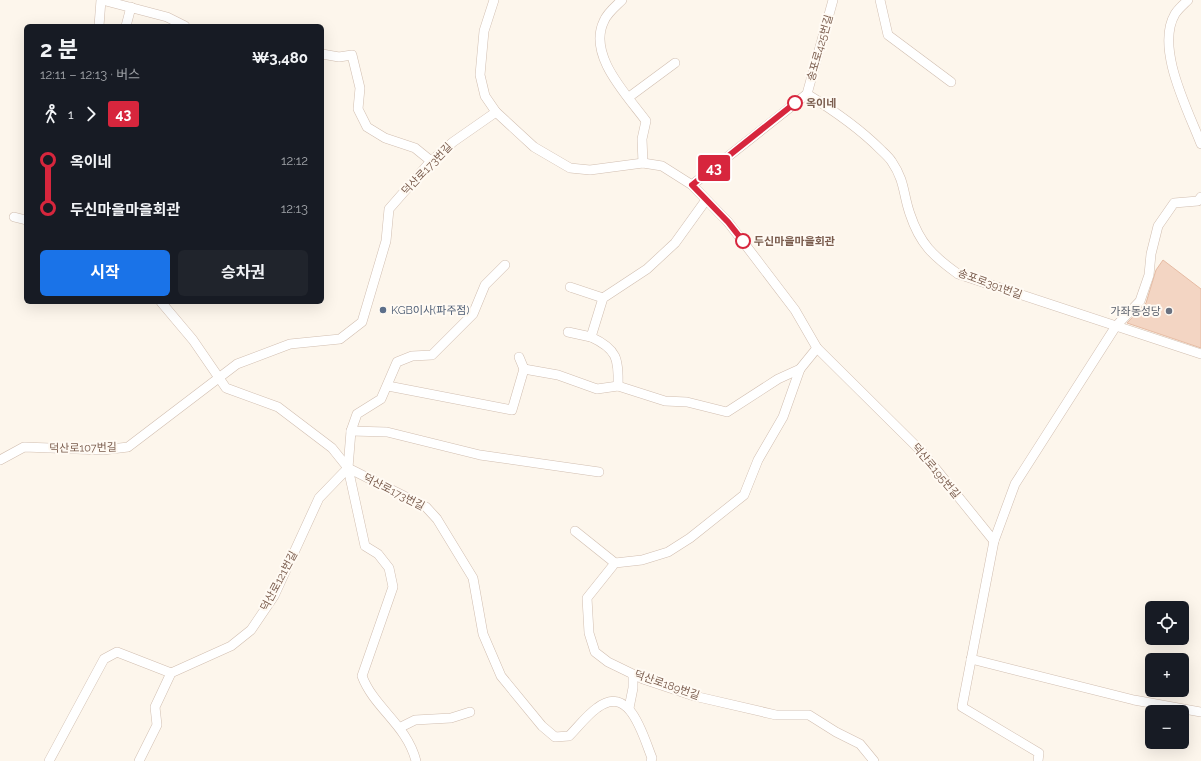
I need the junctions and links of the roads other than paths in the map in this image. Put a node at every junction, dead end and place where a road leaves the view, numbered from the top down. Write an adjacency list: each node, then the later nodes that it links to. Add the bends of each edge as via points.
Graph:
1 (102, 0): 7 (street); 8 (street)
2 (494, 0): 16 (street, 덕산로195번길, via 484,31 480,75 485,96)
3 (622, 0): 15 (street, via 604,20 598,40 605,65)
4 (833, 0): 14 (street, 송포로425번길)
5 (880, 0): 13 (street, via 888,35)
6 (1188, 0): 17 (street, via 1175,14 1169,34 1170,54 1175,76)
7 (131, 7): 9 (street); 10 (street, via 167,17)
8 (99, 24)
9 (127, 24)
10 (181, 24)
11 (324, 54): 18 (street, via 339,57 352,55 360,88 358,109 367,127 385,138 415,148)
12 (675, 63): 15 (street)
13 (950, 82)
14 (807, 94): 20 (street, 송포로425번길); 29 (street, 송포로391번길, via 836,112 892,161 903,184 909,213 921,240 935,258 958,274)
15 (629, 97): 19 (street, via 646,121 642,139)
16 (496, 112): 18 (street, 덕산로173번길); 19 (street, 덕산로195번길, via 534,147 570,168 590,170)
17 (1201, 144)
18 (431, 161): 37 (street, 덕산로173번길, via 388,209 386,241 362,322 340,339 290,344 237,364)
19 (643, 163): 20 (street, 덕산로195번길, via 662,166)
20 (692, 185): 22 (street, 덕산로195번길)
21 (1201, 198): 29 (street, via 1198,201 1174,203 1158,226 1149,275 1140,301)
22 (706, 200): 27 (street, via 675,243 647,269); 32 (street, 덕산로195번길, via 728,222 790,304)
23 (14, 217): 24 (street)
24 (24, 220)
25 (505, 265): 38 (street, via 485,285 473,314 432,355 412,356 396,362)
26 (570, 287): 27 (street)
27 (603, 298): 31 (street)
28 (163, 304): 37 (street, via 193,340)
29 (1116, 326): 33 (street, 송포로391번길); 45 (street, via 1016,484)
30 (568, 332): 31 (street)
31 (591, 337): 39 (street, via 604,343 615,354)
32 (817, 348): 36 (street); 45 (street, 덕산로195번길, via 923,453)
33 (1201, 354)
34 (519, 357): 35 (street)
35 (524, 369): 38 (street, via 512,410); 39 (street, via 558,375 597,389)
36 (800, 369): 39 (street, via 778,379 727,412 687,402 665,401); 46 (street, via 784,417 758,460 744,495 668,552 642,560)
37 (218, 378): 41 (street, 덕산로107번길, via 128,447 103,450 24,447); 42 (street, via 226,388 278,407 332,448)
38 (388, 386): 40 (street, via 381,399 357,414)
39 (618, 386)
40 (351, 431): 42 (street); 43 (street, via 387,432 480,455)
41 (0, 460)
42 (348, 468): 48 (street, 덕산로121번길, via 320,498 274,596 251,630 231,646); 50 (street, 덕산로173번길, via 426,507 437,519 473,578 483,634 501,676 542,726 555,737 569,736 597,708 609,702 618,702); 53 (street, 덕산로173번길, via 365,546 378,554 389,568 392,587 362,676 367,689)
43 (599, 472)
44 (575, 531): 46 (street)
45 (994, 541): 47 (street)
46 (615, 563): 49 (street, 덕산로189번길, via 587,598 589,632 595,652)
47 (971, 659): 52 (street, via 1134,700); 59 (street, via 962,707 1039,753)
48 (171, 673): 54 (street, via 116,652 104,659); 55 (street, via 155,707 157,725)
49 (633, 675): 50 (street); 58 (street, 덕산로189번길, via 694,696 776,715 809,715 860,744)
50 (629, 708): 57 (street, via 636,718)
51 (470, 712): 53 (street, via 451,718 415,720)
52 (1201, 712)
53 (401, 727): 56 (street, 덕산로173번길)
54 (49, 761)
55 (139, 761)
56 (416, 761)
57 (651, 761)
58 (874, 761)
59 (1038, 761)

